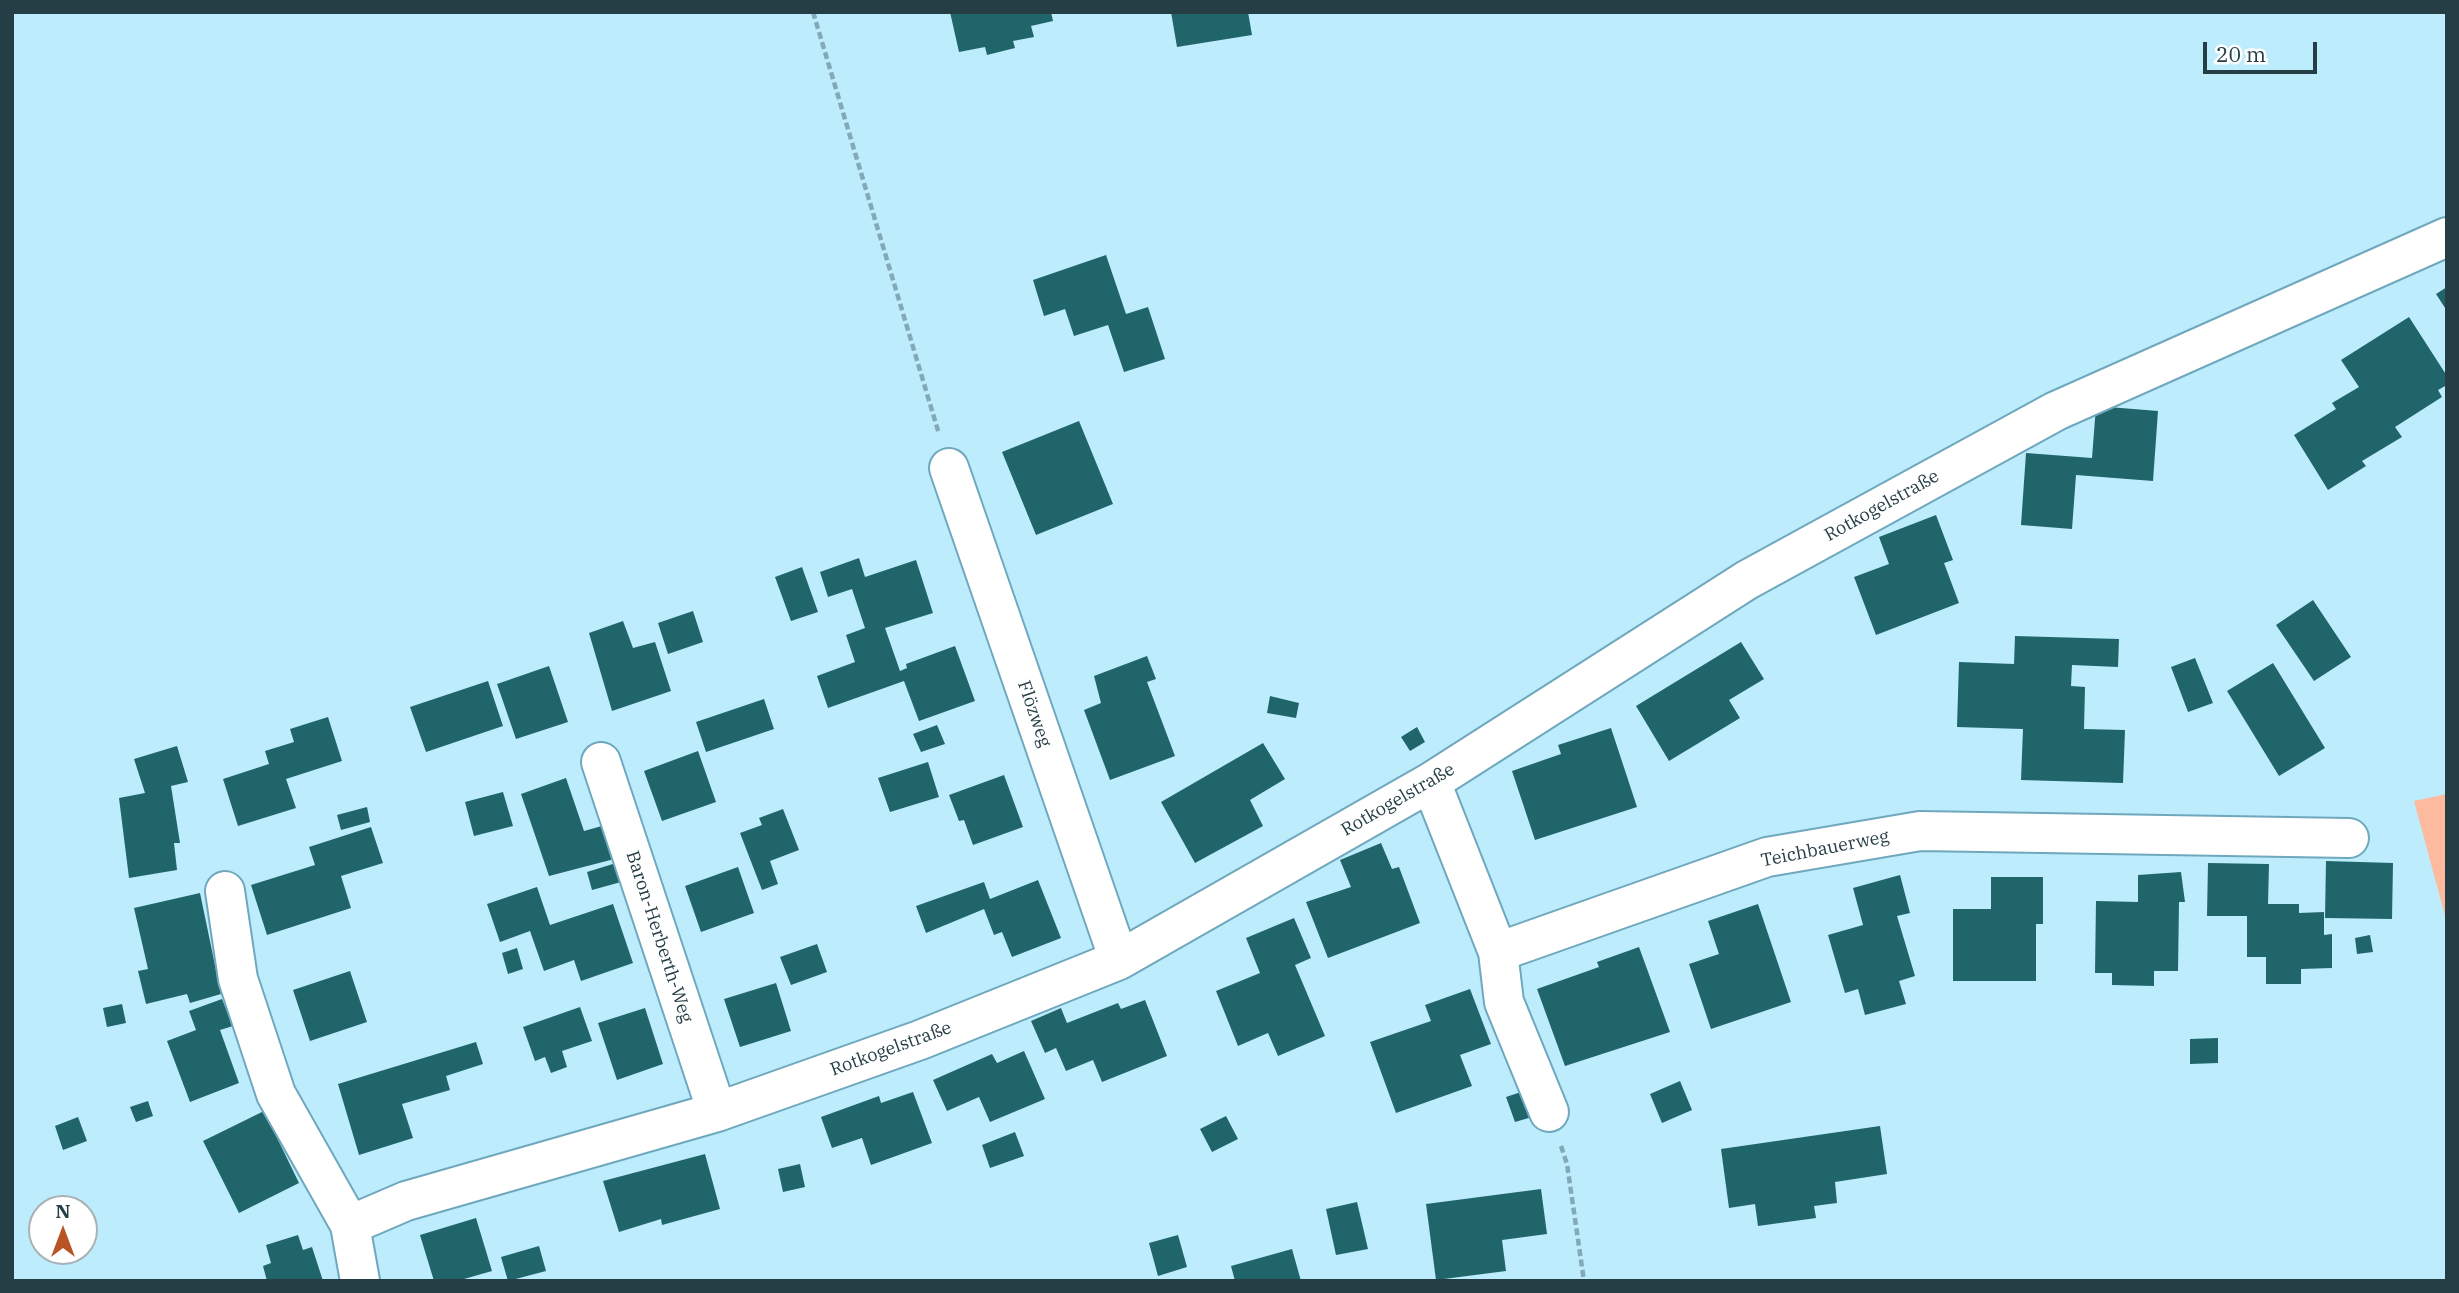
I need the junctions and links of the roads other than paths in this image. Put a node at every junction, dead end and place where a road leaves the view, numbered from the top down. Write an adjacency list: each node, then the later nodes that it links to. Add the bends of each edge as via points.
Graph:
1 (2447, 237): 4 (street, Rotkogelstraße, via 2056,411 1747,580)
2 (949, 468): 8 (street, Flözweg)
3 (601, 762): 9 (street, Baron-Herberth-Weg)
4 (1431, 782): 7 (street); 8 (street, Rotkogelstraße)
5 (2349, 838): 7 (street, Teichbauerweg, via 1920,831 1767,857)
6 (225, 891): 11 (street, via 237,979 276,1094)
7 (1498, 952): 10 (street, via 1504,1002)
8 (1119, 960): 9 (street, Rotkogelstraße, via 920,1040)
9 (718, 1112): 11 (street, Rotkogelstraße, via 406,1201)
10 (1549, 1112)
11 (350, 1225): 12 (street)
12 (360, 1281)

